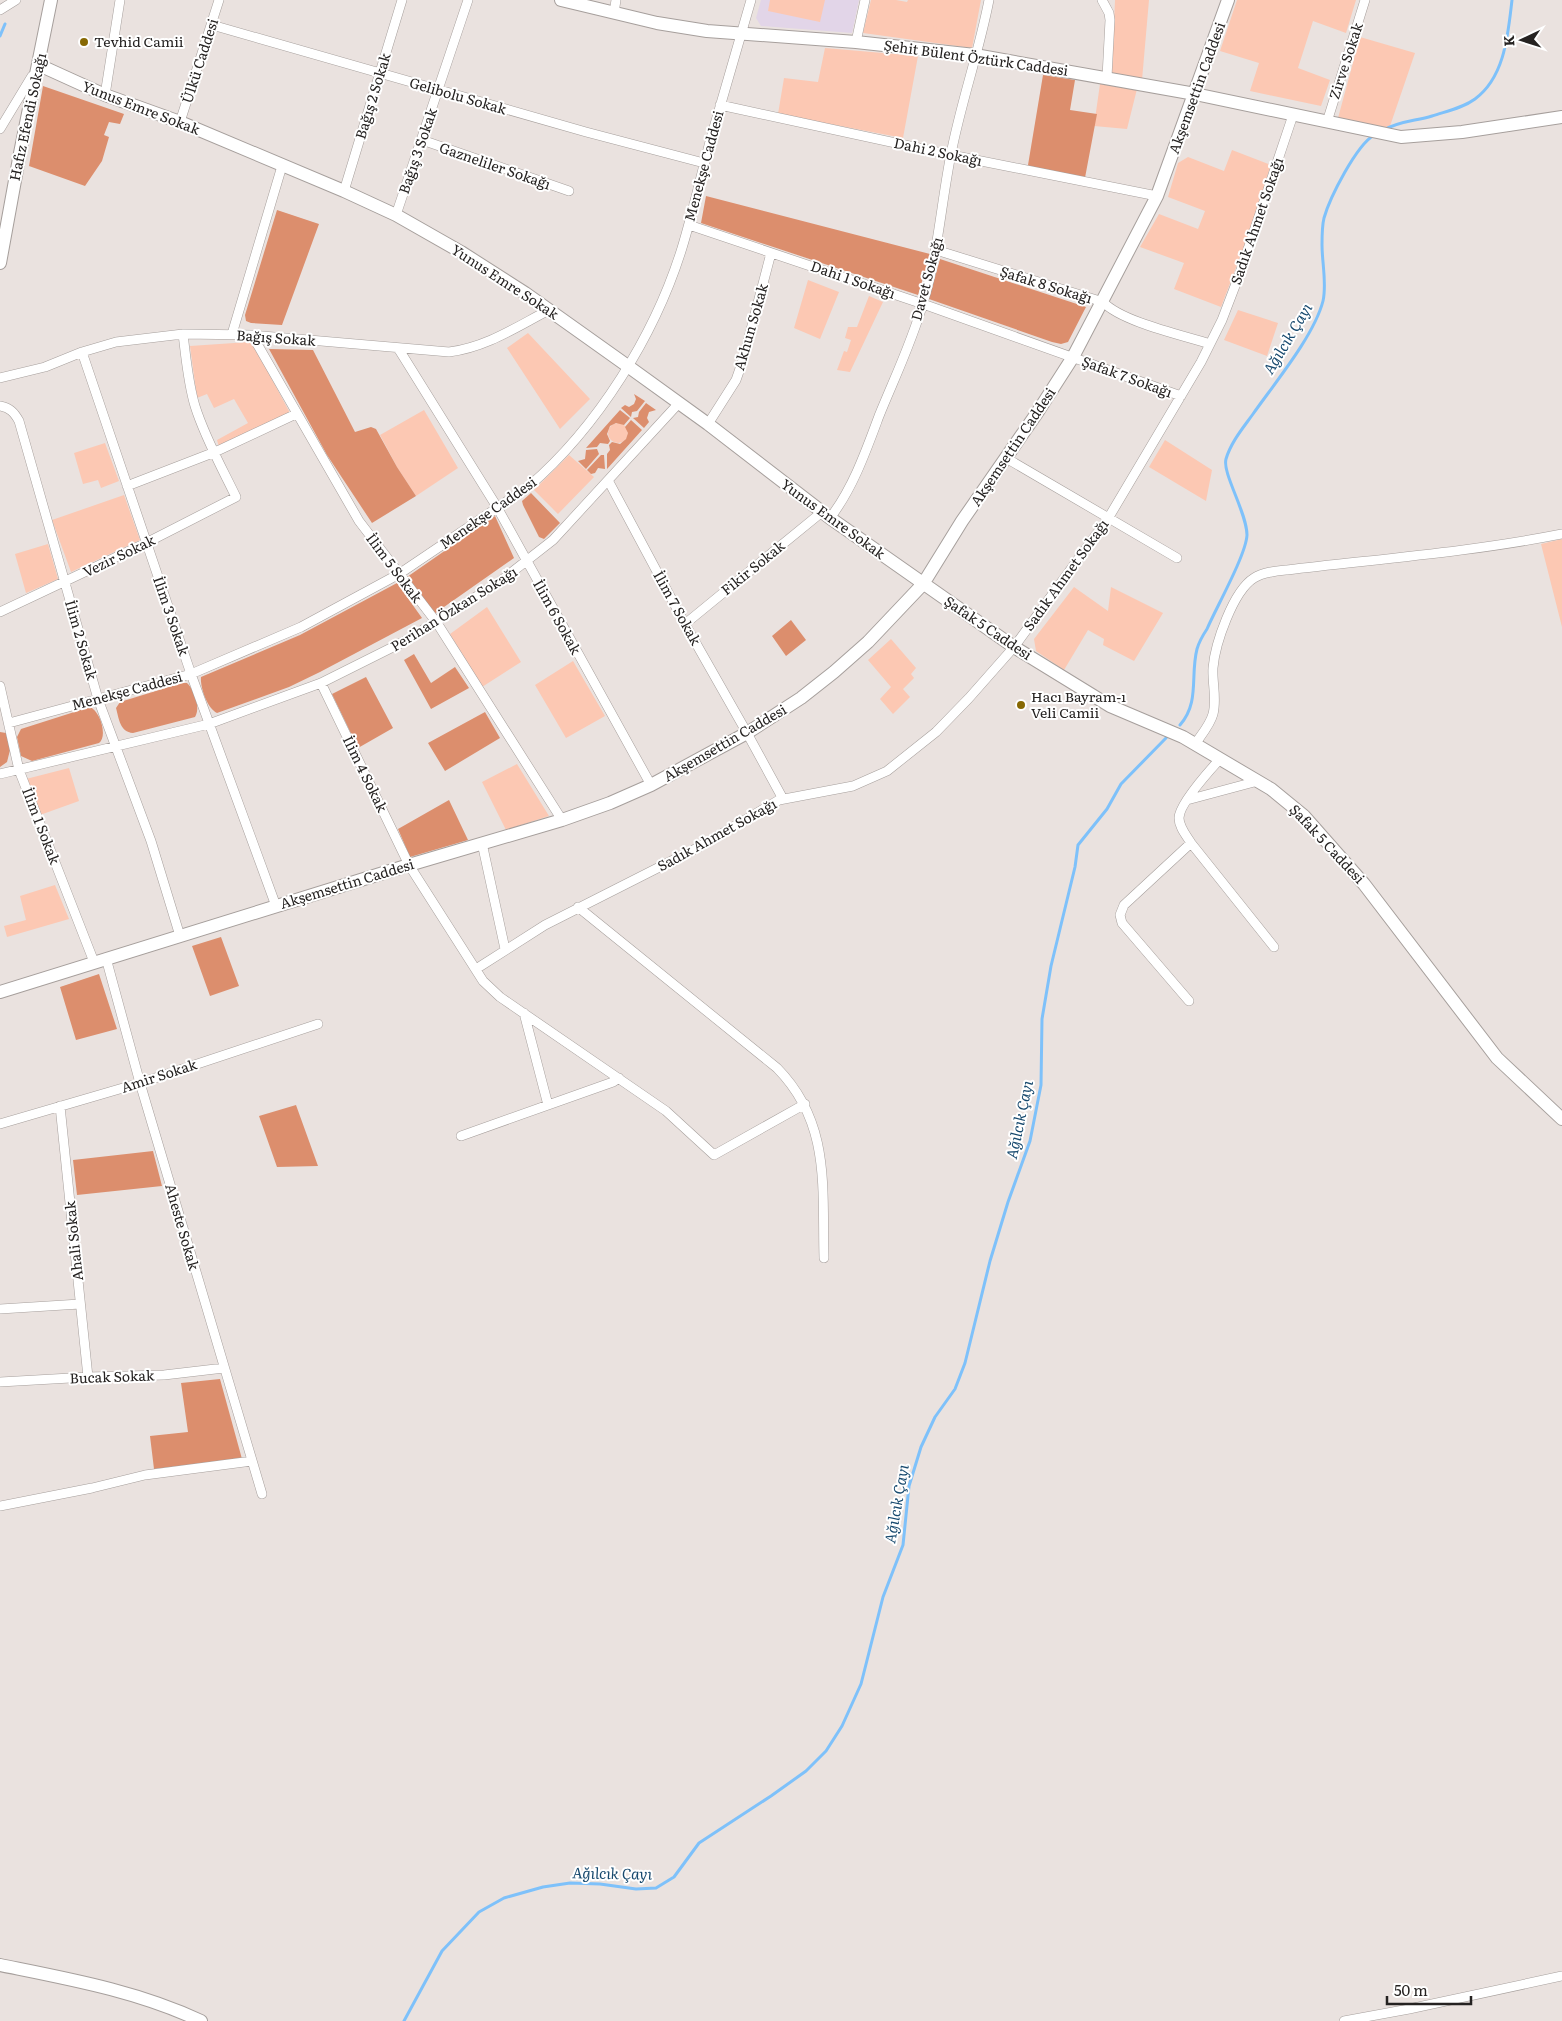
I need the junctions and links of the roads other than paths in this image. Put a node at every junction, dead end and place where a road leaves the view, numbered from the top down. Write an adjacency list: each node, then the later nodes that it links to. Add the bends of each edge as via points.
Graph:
1 (16, 0): 15 (street)
2 (51, 0): 20 (street, Hafız Efendi Sokağı)
3 (120, 0): 25 (street)
4 (219, 0): 16 (street, Ülkü Caddesi)
5 (402, 0): 21 (street, Bağış 2 Sokak)
6 (468, 0): 23 (street, Bağış 3 Sokak)
7 (561, 0): 14 (street, Şehit Bülent Öztürk Caddesi)
8 (751, 0): 17 (street, Menekşe Caddesi)
9 (866, 0): 18 (street)
10 (989, 0): 19 (street, Davet Sokağı)
11 (1102, 0): 22 (street, via 1110,20)
12 (1228, 0): 24 (street, Akşemsettin Caddesi)
13 (1365, 0): 30 (street, Zirve Sokak)
14 (615, 6): 17 (street, Şehit Bülent Öztürk Caddesi, via 678,27)
15 (0, 10)
16 (212, 25): 21 (street, Gelibolu Sokak); 29 (street, Ülkü Caddesi)
17 (742, 34): 18 (street, Şehit Bülent Öztürk Caddesi); 26 (street, Menekşe Caddesi)
18 (856, 42): 19 (street, Şehit Bülent Öztürk Caddesi)
19 (975, 55): 22 (street, Şehit Bülent Öztürk Caddesi); 33 (street, Davet Sokağı)
20 (39, 65): 25 (street, Yunus Emre Sokak); 31 (street); 43 (street, Hafız Efendi Sokağı)
21 (380, 74): 23 (street, Gelibolu Sokak); 36 (street, Bağış 2 Sokak)
22 (1107, 77): 24 (street, Şehit Bülent Öztürk Caddesi)
23 (439, 90): 32 (street, Bağış 3 Sokak); 34 (street, Gelibolu Sokak)
24 (1195, 94): 27 (street, Şehit Bülent Öztürk Caddesi); 38 (street, Akşemsettin Caddesi)
25 (105, 95): 29 (street, Yunus Emre Sokak)
26 (720, 105): 33 (street, Dahi 2 Sokağı); 34 (street, Menekşe Caddesi)
27 (1293, 115): 30 (street, Şehit Bülent Öztürk Caddesi); 50 (street, Sadık Ahmet Sokağı, via 1240,273)
28 (1562, 117): 30 (street, Şehit Bülent Öztürk Caddesi, via 1408,137)
29 (180, 122): 35 (street, Yunus Emre Sokak)
30 (1327, 122)
31 (0, 129)
32 (422, 140): 37 (street, Gazneliler Sokağı); 39 (street, Bağış 3 Sokak)
33 (951, 155): 38 (street, Dahi 2 Sokağı); 41 (street, Davet Sokağı)
34 (704, 163): 40 (street, Menekşe Caddesi)
35 (282, 166): 36 (street, Yunus Emre Sokak); 48 (street)
36 (344, 191): 39 (street, Yunus Emre Sokak)
37 (569, 191)
38 (1157, 196): 44 (street, Akşemsettin Caddesi)
39 (396, 215): 46 (street, Yunus Emre Sokak, via 461,252)
40 (689, 225): 42 (street, Dahi 1 Sokağı); 54 (street, Menekşe Caddesi, via 669,286)
41 (936, 250): 44 (street, Şafak 8 Sokağı); 45 (street, Davet Sokağı)
42 (771, 253): 45 (street, Dahi 1 Sokağı); 60 (street, Akhun Sokak, via 744,360 736,380)
43 (0, 263)
44 (1103, 302): 50 (street, Şafak 8 Sokağı, via 1124,317); 53 (street, Akşemsettin Caddesi)
45 (923, 304): 53 (street, Dahi 1 Sokağı); 66 (street, Davet Sokağı, via 864,456 840,505)
46 (549, 310): 51 (street, Bağış Sokak, via 470,349 449,352); 54 (street, Yunus Emre Sokak)
47 (183, 334): 48 (street, Bağış Sokak); 52 (street, Bağış Sokak, via 116,342); 61 (street, via 195,405)
48 (232, 334): 49 (street, Bağış Sokak)
49 (252, 335): 51 (street, Bağış Sokak); 59 (street, İlim 5 Sokak)
50 (1210, 344): 56 (street, Sadık Ahmet Sokağı)
51 (398, 348): 65 (street, İlim 6 Sokak)
52 (82, 352): 55 (street, Bağış Sokak, via 45,367); 64 (street, İlim 3 Sokak)
53 (1073, 357): 56 (street, Şafak 7 Sokağı); 62 (street, Akşemsettin Caddesi)
54 (629, 367): 57 (street, Yunus Emre Sokak); 65 (street, Menekşe Caddesi, via 558,458 528,487)
55 (0, 378)
56 (1181, 396): 67 (street, Sadık Ahmet Sokağı)
57 (679, 403): 60 (street, Yunus Emre Sokak); 63 (street, Perihan Özkan Sokağı)
58 (0, 406): 73 (street, İlim 2 Sokak, via 8,408 18,421)
59 (296, 414): 61 (street); 72 (street, İlim 5 Sokak, via 359,521)
60 (708, 424): 66 (street, Yunus Emre Sokak)
61 (214, 452): 64 (street); 69 (street, Vezir Sokak, via 236,497)
62 (1006, 458): 67 (street); 74 (street, Akşemsettin Caddesi)
63 (609, 482): 71 (street, Perihan Özkan Sokağı, via 553,540); 77 (street, İlim 7 Sokak)
64 (127, 486): 69 (street, İlim 3 Sokak)
65 (497, 507): 71 (street, İlim 6 Sokak); 72 (street, Menekşe Caddesi)
66 (826, 515): 74 (street, Yunus Emre Sokak); 77 (street, Fikir Sokak)
67 (1109, 517): 70 (street); 78 (street, Sadık Ahmet Sokağı)
68 (1562, 534): 86 (street, via 1441,554 1265,573 1253,578 1235,602 1217,644 1213,665 1213,714)
69 (146, 543): 73 (street, Vezir Sokak); 79 (street, İlim 3 Sokak)
70 (1177, 558)
71 (526, 562): 76 (street, Perihan Özkan Sokağı); 92 (street, İlim 6 Sokak)
72 (399, 574): 76 (street, İlim 5 Sokak); 79 (street, Menekşe Caddesi, via 301,627)
73 (64, 582): 75 (street, Vezir Sokak); 82 (street, İlim 2 Sokak)
74 (923, 584): 78 (street, Şafak 5 Caddesi); 85 (street, Akşemsettin Caddesi, via 868,642 834,672)
75 (0, 612)
76 (437, 623): 80 (street, Perihan Özkan Sokağı); 95 (street, İlim 5 Sokak)
77 (685, 624): 85 (street, İlim 7 Sokak)
78 (1014, 646): 86 (street, Şafak 5 Caddesi, via 1110,706 1164,727); 93 (street, Sadık Ahmet Sokağı, via 936,732 887,771 853,786)
79 (191, 674): 82 (street, Menekşe Caddesi); 84 (street, İlim 3 Sokak)
80 (321, 683): 84 (street, Perihan Özkan Sokağı); 98 (street, İlim 4 Sokak)
81 (0, 686): 83 (street, İlim 1 Sokak)
82 (98, 699): 83 (street, Menekşe Caddesi); 87 (street, İlim 2 Sokak)
83 (9, 723): 89 (street, İlim 1 Sokak)
84 (209, 724): 87 (street, Perihan Özkan Sokağı); 99 (street, İlim 3 Sokak)
85 (748, 733): 92 (street, Akşemsettin Caddesi); 93 (street, İlim 7 Sokak)
86 (1195, 744): 88 (street, Şafak 5 Caddesi)
87 (117, 746): 89 (street, Perihan Özkan Sokağı); 101 (street, İlim 2 Sokak, via 152,841)
88 (1220, 759): 91 (street, Şafak 5 Caddesi); 94 (street)
89 (19, 770): 90 (street, Perihan Özkan Sokağı); 104 (street, İlim 1 Sokak)
90 (0, 774)
91 (1258, 781): 94 (street); 115 (street, Şafak 5 Caddesi, via 1289,803 1332,846 1497,1058)
92 (651, 785): 95 (street, Akşemsettin Caddesi)
93 (783, 799): 100 (street, Sadık Ahmet Sokağı)
94 (1187, 800): 96 (street, via 1179,818)
95 (562, 820): 97 (street, Akşemsettin Caddesi)
96 (1191, 842): 102 (street); 107 (street, via 1124,905 1120,915 1122,924)
97 (482, 843): 98 (street, Akşemsettin Caddesi); 103 (street)
98 (409, 865): 99 (street, Akşemsettin Caddesi); 105 (street, İlim 4 Sokak)
99 (276, 906): 101 (street, Akşemsettin Caddesi)
100 (578, 907): 103 (street, Sadık Ahmet Sokağı); 112 (street, via 777,1068)
101 (180, 936): 104 (street, Akşemsettin Caddesi)
102 (1274, 947)
103 (505, 949): 105 (street, Sadık Ahmet Sokağı)
104 (100, 960): 106 (street, Akşemsettin Caddesi); 111 (street, Aheste Sokak)
105 (476, 969): 108 (street, İlim 4 Sokak, via 483,981)
106 (0, 992)
107 (1190, 1001)
108 (524, 1013): 110 (street, İlim 4 Sokak); 113 (street)
109 (318, 1024): 111 (street, Amir Sokak)
110 (619, 1078): 112 (street, İlim 4 Sokak, via 666,1111 714,1155); 113 (street)
111 (140, 1083): 114 (street, Amir Sokak); 121 (street, Aheste Sokak)
112 (805, 1104): 118 (street, via 820,1154)
113 (548, 1105): 117 (street)
114 (60, 1106): 116 (street, Amir Sokak); 119 (street, Ahali Sokak)
115 (1562, 1119)
116 (0, 1124)
117 (460, 1136)
118 (824, 1258)
119 (80, 1304): 120 (street); 122 (street, Ahali Sokak)
120 (0, 1309)
121 (224, 1368): 122 (street, Bucak Sokak, via 164,1375); 124 (street, Aheste Sokak)
122 (88, 1377): 123 (street, Bucak Sokak)
123 (0, 1382)
124 (252, 1461): 125 (street, Aheste Sokak); 126 (street, via 145,1475)
125 (262, 1494)
126 (0, 1506)
127 (0, 1965): 129 (street, via 117,1989)
128 (1562, 1976): 130 (street)
129 (201, 2021)
130 (1344, 2021)

